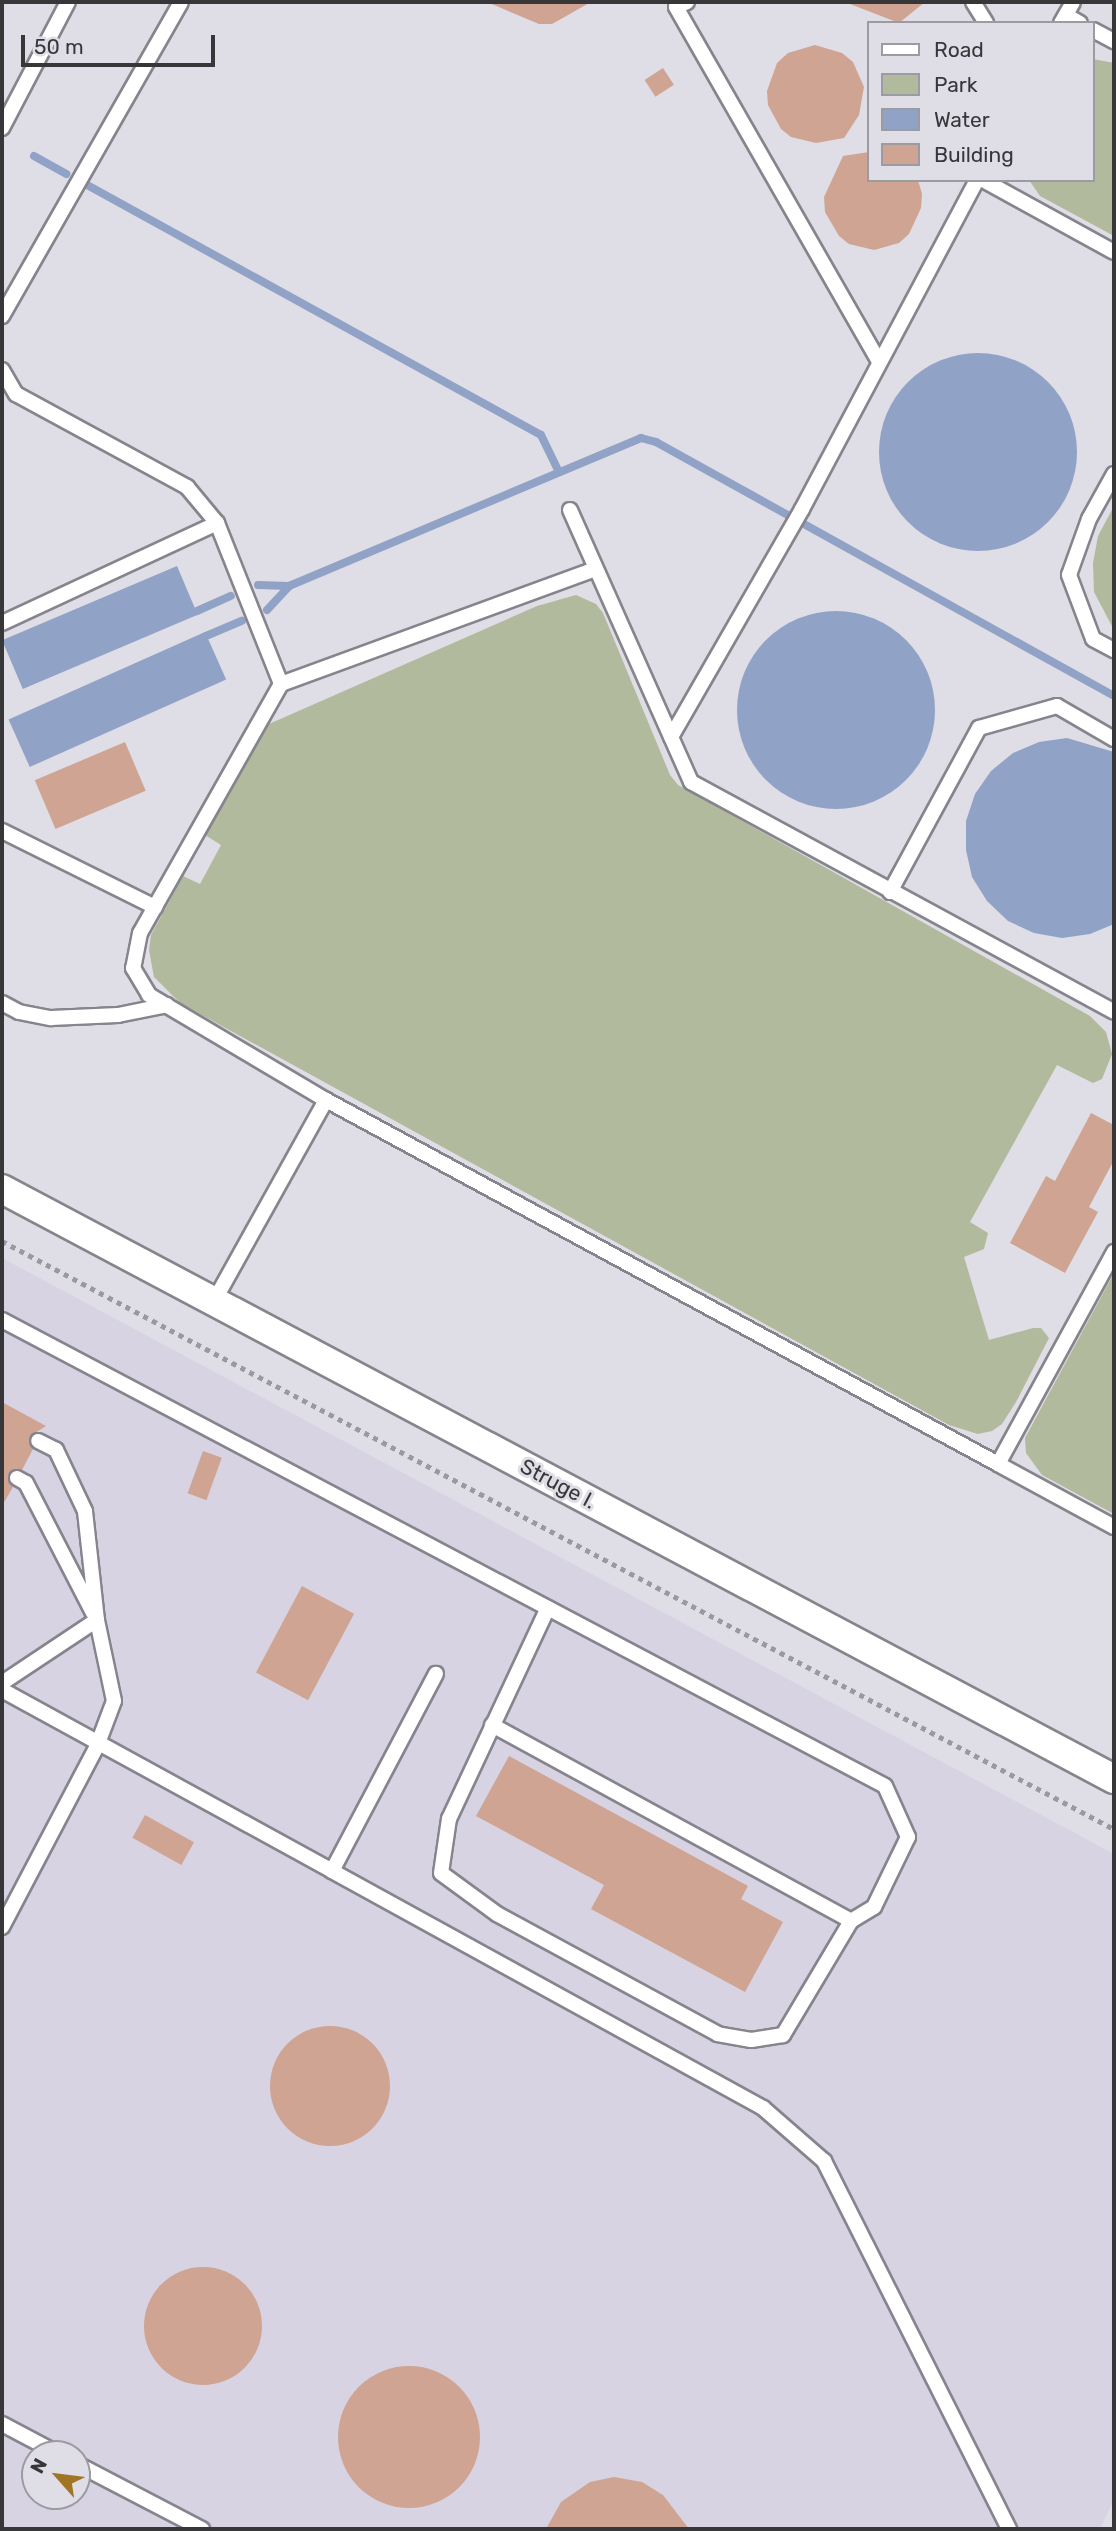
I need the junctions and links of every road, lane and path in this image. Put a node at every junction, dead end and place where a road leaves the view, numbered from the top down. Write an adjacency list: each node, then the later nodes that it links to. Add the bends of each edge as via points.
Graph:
1 (68, 2): 10 (lane)
2 (181, 2): 14 (lane)
3 (973, 2): 7 (lane)
4 (1073, 2): 6 (lane)
5 (679, 4): 15 (lane)
6 (1063, 19)
7 (985, 21)
8 (1095, 31): 9 (lane)
9 (1114, 41)
10 (2, 128)
11 (976, 182): 15 (lane)
12 (987, 182): 13 (lane)
13 (1114, 252)
14 (2, 316)
15 (878, 360): 24 (lane, via 802,509)
16 (2, 370): 19 (lane, via 16,394 187,487)
17 (1114, 474): 22 (lane, via 1089,519 1069,575 1093,639)
18 (570, 510): 20 (lane)
19 (217, 523): 21 (lane); 23 (lane)
20 (595, 569): 23 (lane); 24 (lane)
21 (2, 623)
22 (1114, 650)
23 (281, 684): 28 (lane)
24 (671, 737): 27 (lane, via 691,782)
25 (1114, 738): 27 (lane, via 1057,706 979,728)
26 (2, 831): 28 (lane)
27 (890, 892): 31 (lane)
28 (155, 907): 30 (lane, via 140,933 134,968 149,995)
29 (2, 1003): 30 (lane, via 19,1012 51,1017 118,1015)
30 (167, 1005): 32 (lane)
31 (1114, 1012)
32 (326, 1100): 36 (lane); 39 (lane)
33 (2, 1189): 36 (street, Struge I.)
34 (2, 1241): 50 (path)
35 (1114, 1252): 39 (lane)
36 (214, 1301): 49 (street, Struge I.)
37 (2, 1320): 42 (lane)
38 (38, 1441): 43 (lane, via 57,1450 85,1511)
39 (998, 1464): 41 (lane)
40 (17, 1478): 43 (lane, via 26,1483)
41 (1114, 1527)
42 (548, 1608): 47 (lane); 52 (lane, via 885,1786 908,1838 874,1907)
43 (97, 1620): 45 (lane); 48 (lane, via 114,1701)
44 (436, 1674): 51 (lane)
45 (2, 1683)
46 (2, 1690): 48 (lane)
47 (492, 1725): 52 (lane); 52 (lane, via 449,1819 441,1872 497,1914 719,2034 751,2040 783,2035)
48 (97, 1746): 51 (lane); 53 (lane)
49 (1114, 1779)
50 (1114, 1829)
51 (332, 1871): 58 (lane, via 763,2108 824,2161)
52 (851, 1921)
53 (2, 1927)
54 (2, 2424): 55 (lane)
55 (32, 2440)
56 (91, 2471): 57 (lane)
57 (202, 2529)
58 (1009, 2529)

